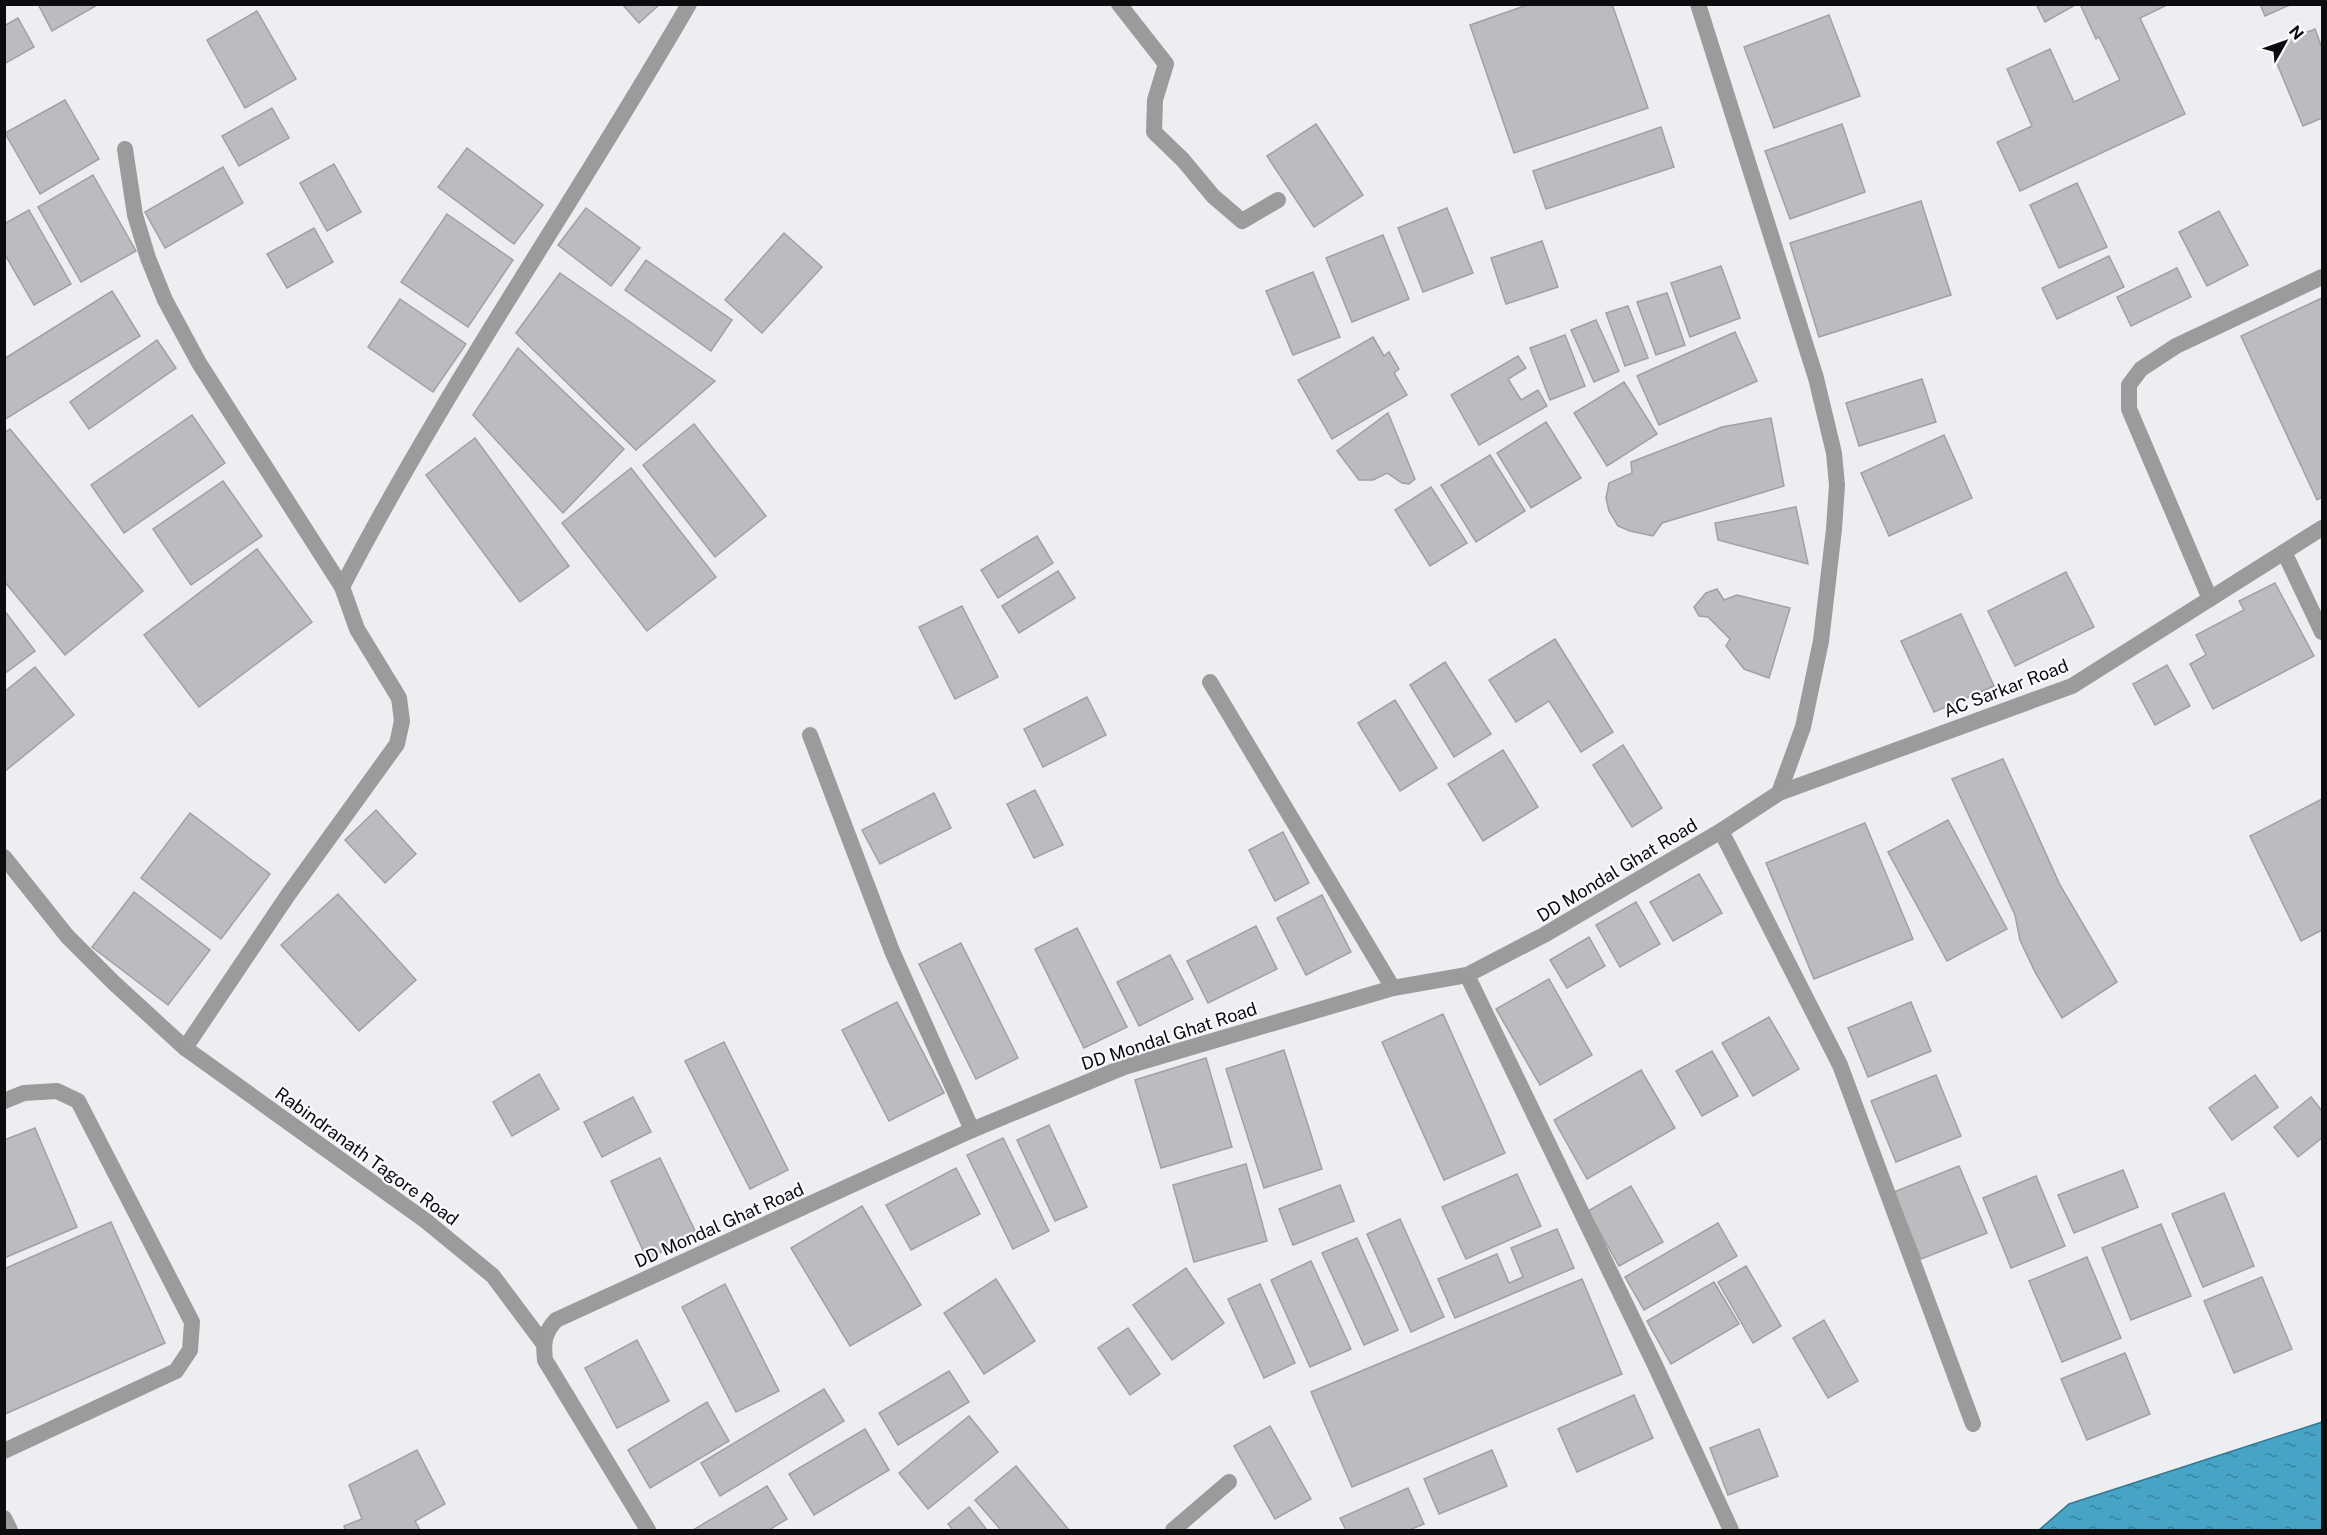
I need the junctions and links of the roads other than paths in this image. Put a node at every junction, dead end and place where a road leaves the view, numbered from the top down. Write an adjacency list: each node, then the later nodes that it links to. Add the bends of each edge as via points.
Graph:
1 (690, 4): 9 (street, via 446,400)
2 (1119, 4): 5 (street, via 1167,64 1155,100 1154,132 1213,196 1242,220)
3 (1698, 4): 14 (street, via 1816,378 1834,453 1834,529 1821,641 1803,727)
4 (125, 149): 9 (street, via 135,215 165,300 200,363)
5 (1278, 200)
6 (2322, 277): 10 (street, via 2176,346 2141,369 2129,384 2128,409)
7 (2322, 528): 8 (street, AC Sarkar Road)
8 (2284, 552): 10 (street, AC Sarkar Road); 11 (street)
9 (342, 587): 19 (street, via 357,629 399,698 402,721 397,744)
10 (2210, 599): 14 (street, AC Sarkar Road, via 2072,686)
11 (2322, 632)
12 (1210, 682): 18 (street)
13 (810, 735): 21 (street, via 892,951)
14 (1779, 793): 15 (street, DD Mondal Ghat Road)
15 (1721, 831): 17 (street, DD Mondal Ghat Road, via 1510,955); 23 (street, via 1840,1065)
16 (4, 857): 19 (street, Rabindranath Tagore Road, via 67,936)
17 (1467, 975): 18 (street, DD Mondal Ghat Road); 30 (street)
18 (1393, 988): 21 (street, DD Mondal Ghat Road, via 1124,1067)
19 (185, 1048): 22 (street, Rabindranath Tagore Road, via 426,1221 493,1276)
20 (4, 1101): 24 (street, via 24,1093 57,1090 78,1101 192,1322 189,1350 176,1371)
21 (972, 1130): 22 (street, DD Mondal Ghat Road, via 556,1320)
22 (543, 1343): 28 (street, Rabindranath Tagore Road, via 553,1378)
23 (1973, 1424)
24 (4, 1451)
25 (1229, 1482): 29 (street)
26 (4, 1518): 27 (street)
27 (10, 1530)
28 (648, 1530)
29 (1173, 1530)
30 (1731, 1530)

